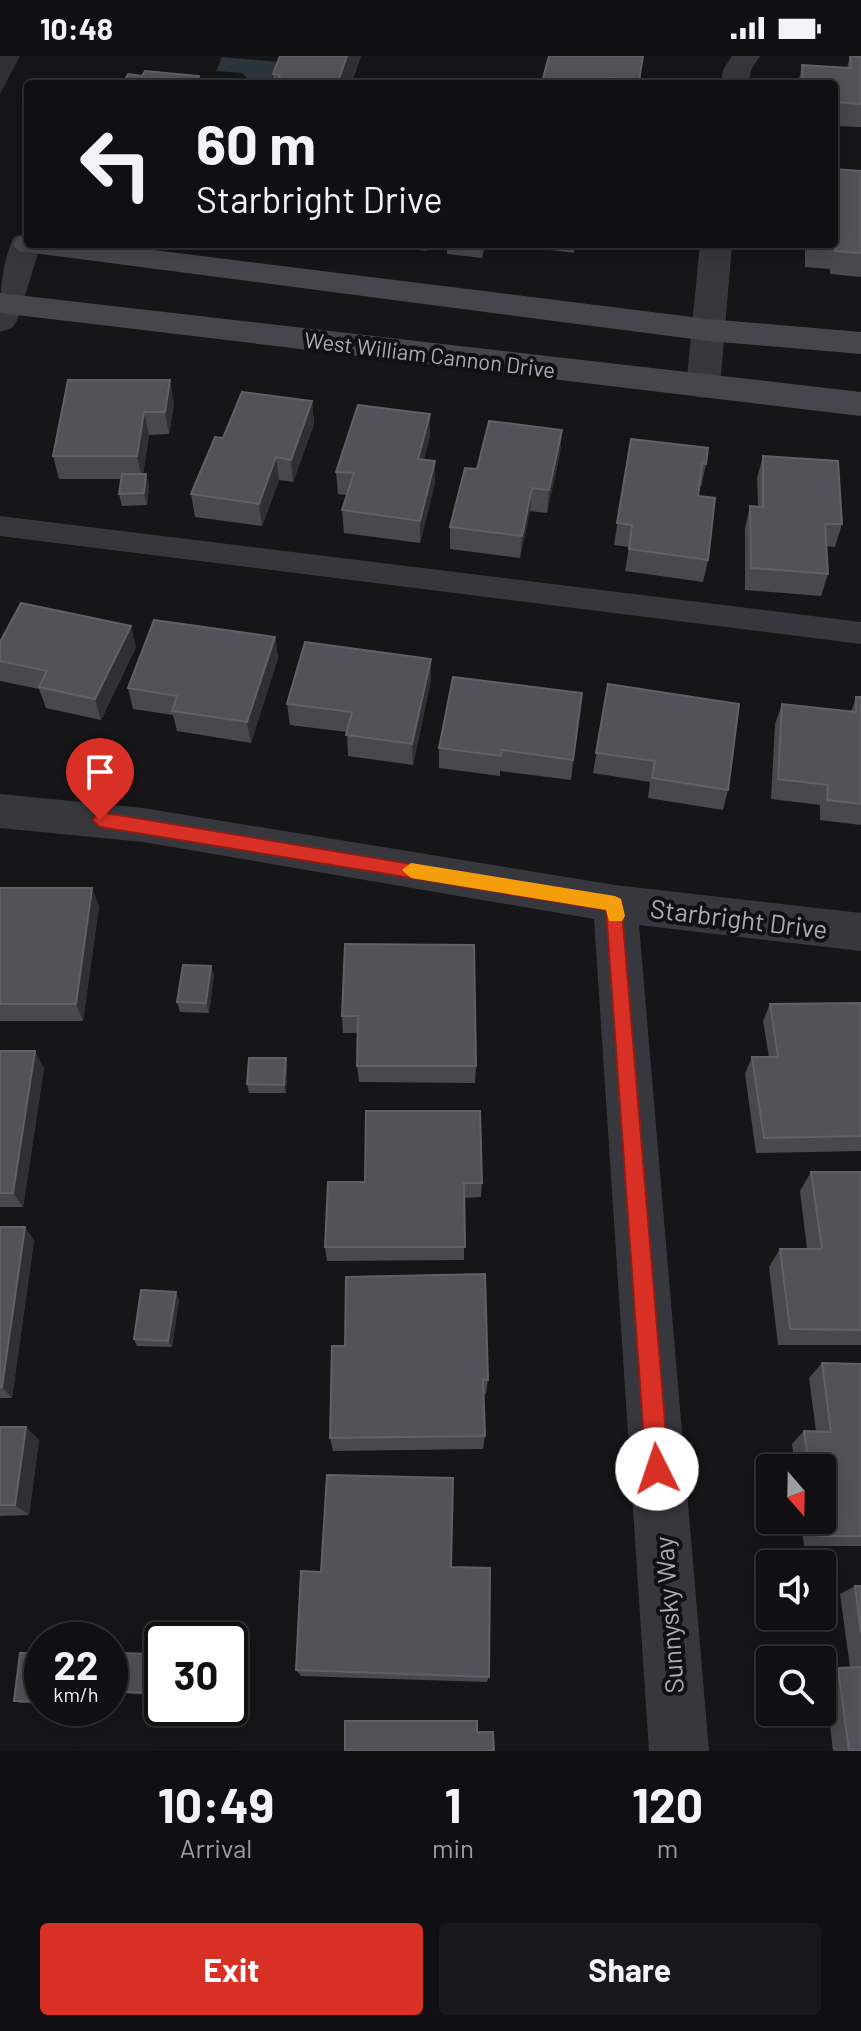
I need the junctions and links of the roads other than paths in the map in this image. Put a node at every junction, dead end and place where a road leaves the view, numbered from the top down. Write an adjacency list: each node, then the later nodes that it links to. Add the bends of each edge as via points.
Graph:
1 (746, 56): 2 (street)
2 (736, 80)
3 (20, 243): 6 (street)
4 (60, 248): 7 (main road)
5 (716, 248): 7 (street)
6 (2, 309): 9 (main road, West William Cannon Drive)
7 (708, 330): 8 (main road); 9 (street)
8 (861, 343)
9 (703, 387): 10 (main road, West William Cannon Drive)
10 (861, 404)
11 (0, 526): 12 (lane)
12 (861, 633)
13 (0, 811): 14 (street, Starbright Drive, via 143,825)
14 (615, 904): 15 (street, Starbright Drive); 16 (street, Sunnysky Way)
15 (861, 932)
16 (679, 1751)

